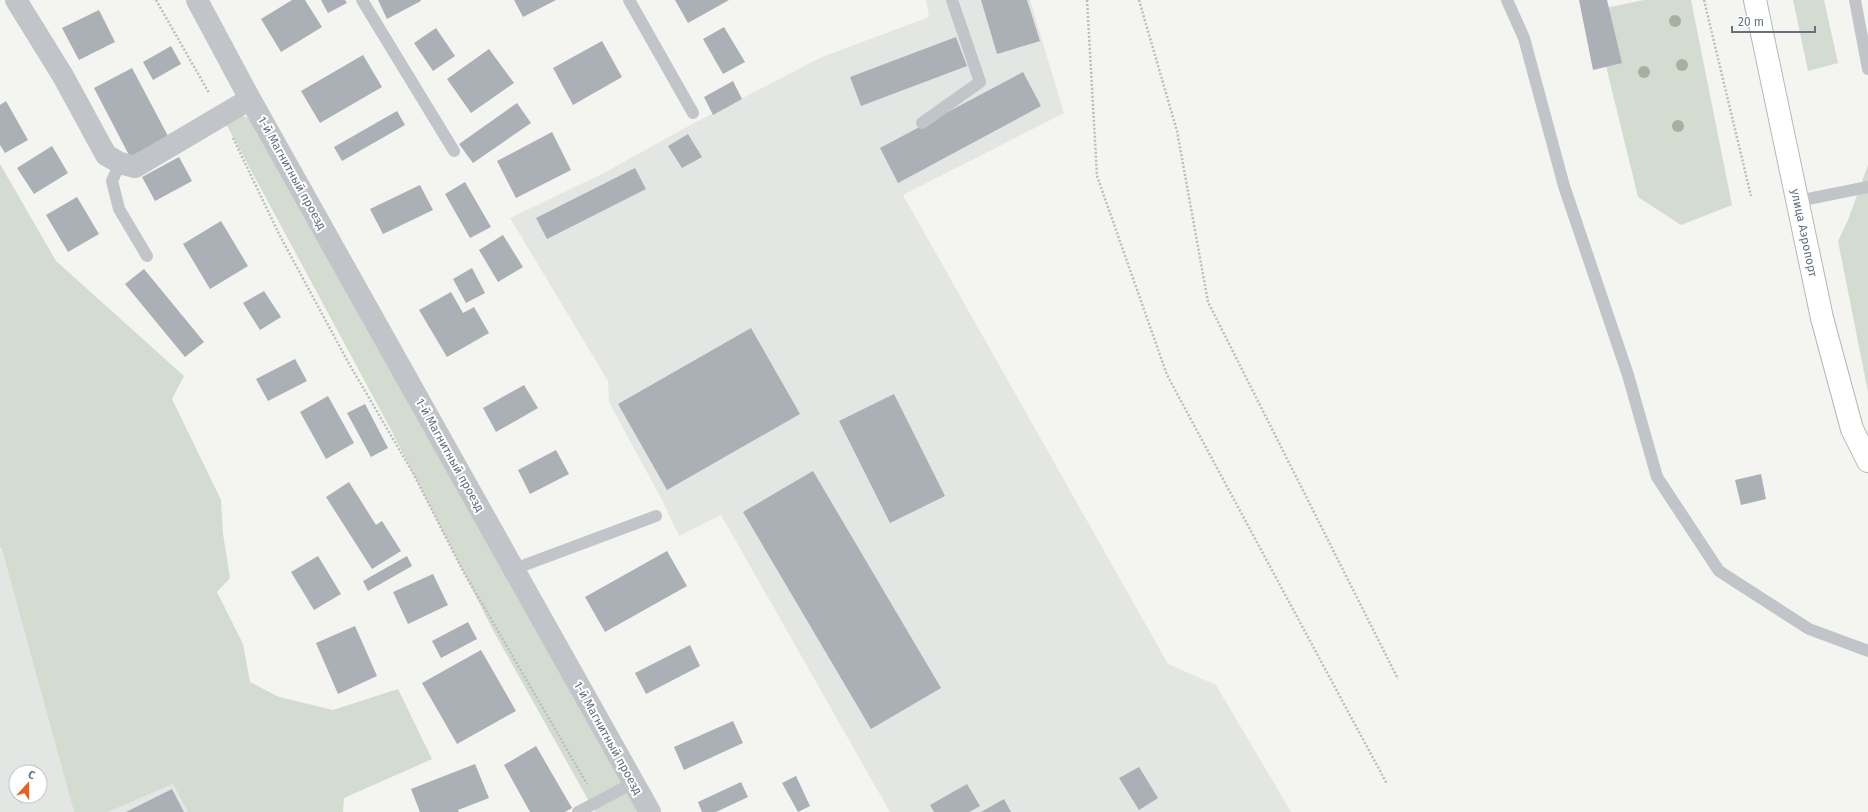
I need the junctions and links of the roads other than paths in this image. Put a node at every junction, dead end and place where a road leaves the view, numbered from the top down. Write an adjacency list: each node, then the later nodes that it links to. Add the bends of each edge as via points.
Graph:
1 (16, 0): 14 (street, via 63,76 106,155)
2 (197, 0): 10 (street, 1-й Магнитный проезд)
3 (362, 0): 13 (lane)
4 (629, 0): 11 (lane)
5 (952, 0): 12 (lane, via 980,82)
6 (1507, 0): 21 (lane, via 1524,38 1564,186 1628,375 1657,477 1719,572 1809,629)
7 (1755, 0): 16 (main road, улица Аэропорт)
8 (1854, 0): 9 (lane)
9 (1868, 69)
10 (250, 99): 14 (street, via 135,167); 20 (street, 1-й Магнитный проезд)
11 (694, 113)
12 (922, 123)
13 (454, 152)
14 (120, 163): 17 (lane, via 112,181 119,209)
15 (1868, 187): 16 (lane)
16 (1798, 201): 18 (main road, улица Аэропорт, via 1822,318 1844,403 1852,429)
17 (147, 256)
18 (1868, 461)
19 (656, 516): 20 (lane)
20 (514, 569): 22 (street, 1-й Магнитный проезд)
21 (1868, 651)
22 (633, 783): 23 (lane); 24 (street, 1-й Магнитный проезд)
23 (578, 812)
24 (650, 812)

